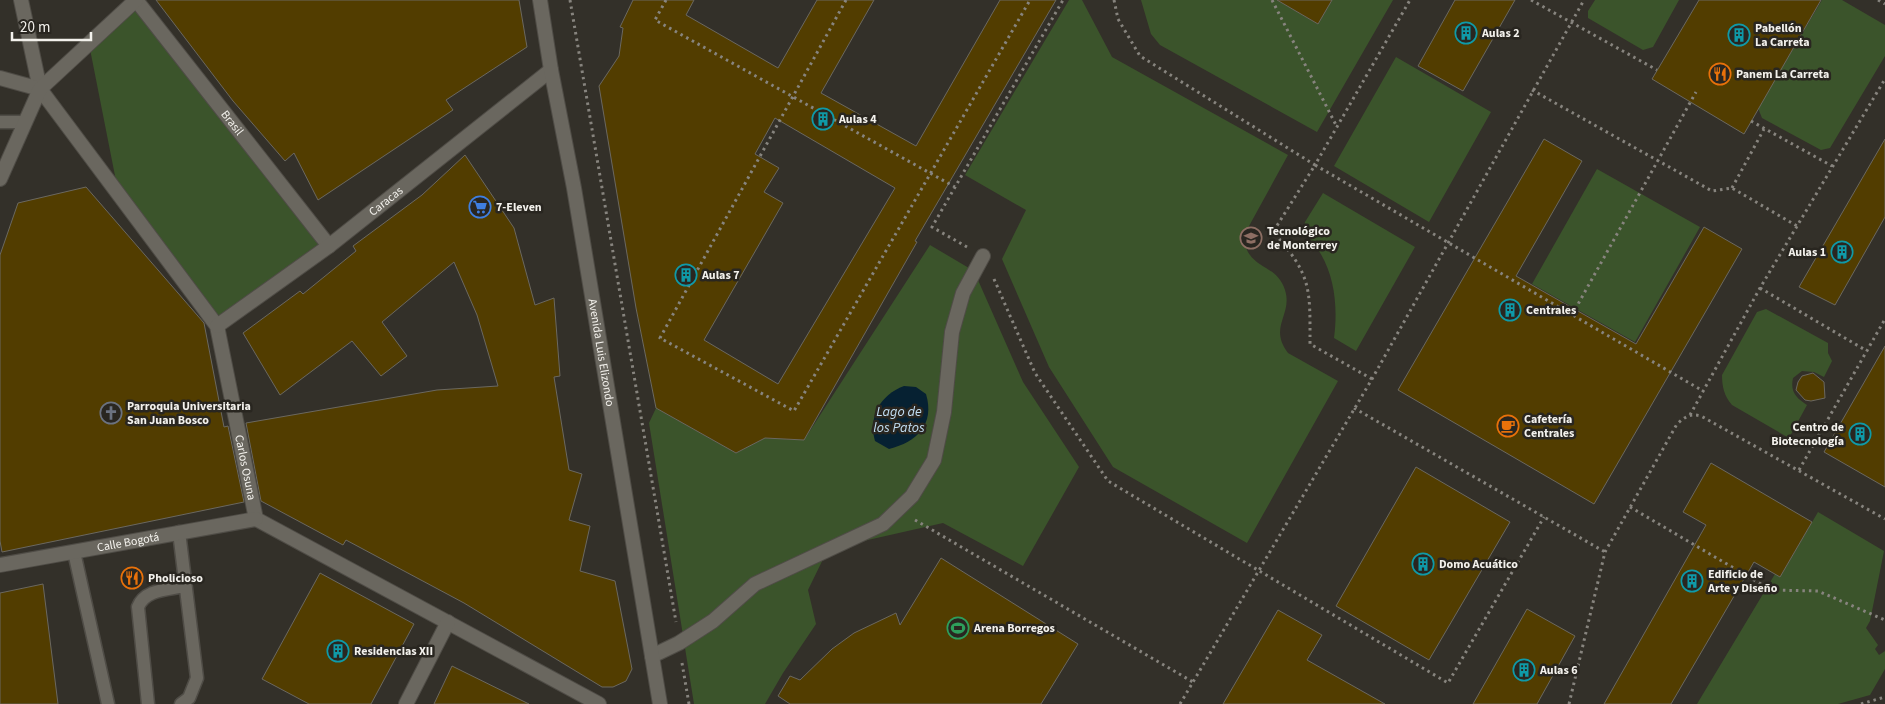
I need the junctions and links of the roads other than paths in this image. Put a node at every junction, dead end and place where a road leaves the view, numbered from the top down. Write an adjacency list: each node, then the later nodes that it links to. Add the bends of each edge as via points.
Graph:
1 (20, 0): 6 (street, Carlos Osuna)
2 (136, 0): 6 (street); 10 (street, Brasil)
3 (540, 0): 4 (street, Avenida Luis Elizondo)
4 (551, 70): 10 (street, Caracas); 19 (street, Avenida Luis Elizondo, via 574,188)
5 (0, 78): 6 (street)
6 (40, 89): 8 (street); 12 (street, Carlos Osuna)
7 (0, 122): 8 (lane)
8 (24, 122): 9 (street)
9 (0, 179)
10 (329, 246): 12 (street, Caracas)
11 (983, 256): 19 (street, via 963,293 952,332 944,412 934,460 912,496 883,524 755,584 713,620 679,643)
12 (217, 326): 13 (street, Carlos Osuna)
13 (256, 519): 14 (street, Calle Bogotá); 18 (street)
14 (179, 532): 15 (street, Calle Bogotá); 17 (lane)
15 (74, 552): 16 (street, Calle Bogotá); 20 (lane)
16 (0, 565)
17 (185, 586): 21 (lane, via 147,594 138,607); 22 (lane, via 197,678 189,698)
18 (448, 622): 23 (street); 24 (street)
19 (652, 656): 25 (street, Avenida Luis Elizondo)
20 (108, 704)
21 (148, 704)
22 (181, 704)
23 (406, 704)
24 (599, 704)
25 (660, 704)

